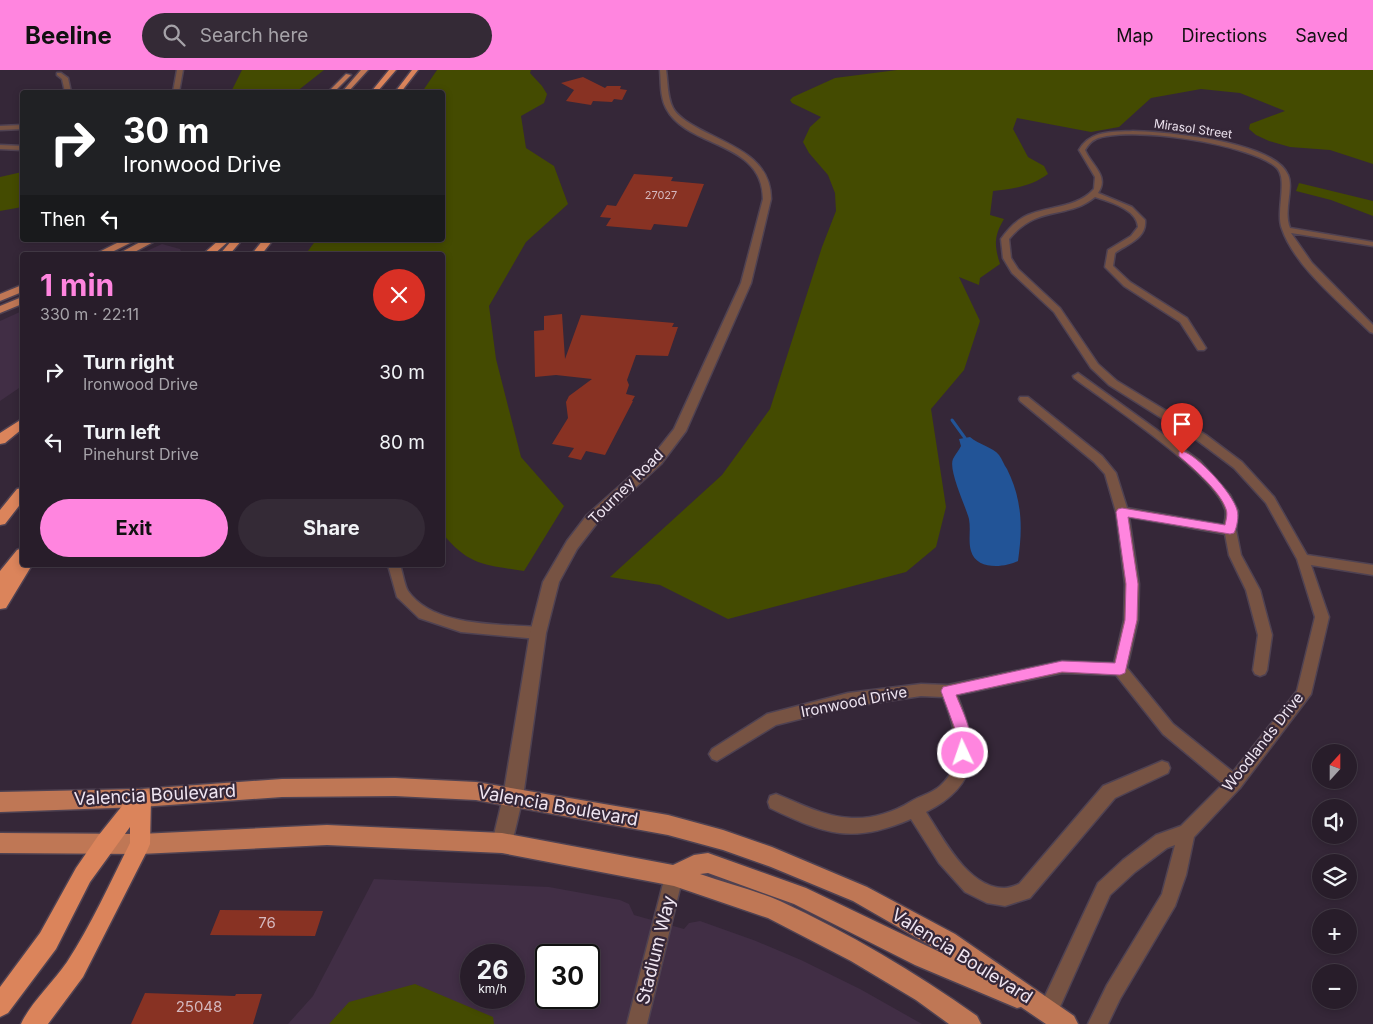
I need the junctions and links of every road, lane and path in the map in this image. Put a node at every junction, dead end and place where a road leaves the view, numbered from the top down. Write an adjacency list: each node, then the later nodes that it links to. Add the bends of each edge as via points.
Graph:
1 (180, 70): 9 (street)
2 (352, 70): 10 (main road)
3 (366, 70): 11 (main road)
4 (393, 70): 12 (highway)
5 (415, 70): 13 (highway)
6 (663, 70): 54 (street, Tourney Road, via 666,99 675,116 735,150 764,177 767,199 760,232 746,283 680,430 656,461 592,519 572,544 551,582)
7 (59, 74): 8 (street, via 65,78)
8 (68, 90)
9 (176, 90)
10 (333, 90)
11 (347, 90)
12 (376, 90)
13 (400, 90)
14 (20, 127): 15 (street)
15 (0, 128)
16 (0, 147): 17 (street)
17 (20, 148)
18 (1095, 194): 19 (street, Mirasol Street, via 1099,189 1099,178 1082,150 1088,140 1109,133 1140,133 1219,142 1240,147 1278,165 1286,178); 36 (street, via 1130,208 1143,222 1137,235 1111,252 1109,267 1126,284 1184,320); 39 (street, Woodlands Drive, via 1020,222 1005,239 1007,258 1015,271 1057,310 1094,366 1112,383)
19 (1285, 230): 25 (street); 35 (street, Mirasol Street, via 1302,258)
20 (126, 242): 26 (main road)
21 (148, 242): 27 (main road)
22 (222, 242): 28 (highway)
23 (235, 242): 29 (highway)
24 (266, 242): 30 (highway)
25 (1373, 244)
26 (104, 252)
27 (127, 252)
28 (210, 252)
29 (227, 252)
30 (258, 252)
31 (20, 289): 32 (main road)
32 (0, 298)
33 (20, 301): 34 (main road)
34 (0, 310)
35 (1373, 330)
36 (1201, 348)
37 (1078, 376): 40 (street)
38 (1024, 398): 44 (street, via 1098,459 1110,473)
39 (1143, 403): 40 (street); 48 (street, Woodlands Drive, via 1202,438 1238,465 1270,500)
40 (1125, 412): 46 (street, via 1196,464 1226,498 1232,511)
41 (20, 425): 42 (highway)
42 (0, 440)
43 (20, 495): 45 (highway)
44 (1122, 512): 46 (street); 55 (street, via 1132,584 1131,620)
45 (0, 520)
46 (1230, 530): 56 (street, via 1235,555 1252,590 1265,635)
47 (20, 557): 52 (highway)
48 (1303, 559): 51 (street); 60 (street, Woodlands Drive, via 1322,617 1304,694)
49 (23, 567): 53 (highway)
50 (395, 567): 54 (street, via 402,593 424,614 462,626)
51 (1373, 570)
52 (0, 582)
53 (0, 603)
54 (538, 633): 61 (street, Tourney Road)
55 (1120, 669): 57 (street, Ironwood Drive, via 1062,667); 60 (street, via 1168,729)
56 (1260, 670)
57 (948, 691): 58 (street, Ironwood Drive, via 893,692 779,717); 65 (street, via 964,740 961,768 946,792)
58 (717, 754)
59 (1162, 768): 65 (street, via 1110,792 1024,892 1013,897 986,894 964,881)
60 (1234, 783): 66 (street, Woodlands Drive)
61 (513, 797): 62 (main road, Valencia Boulevard, via 476,791 386,787 282,788); 68 (street, Tourney Road); 73 (main road, Valencia Boulevard, via 668,825 772,857 895,912 947,942)
62 (140, 798): 63 (main road, Valencia Boulevard); 69 (highway); 70 (highway)
63 (0, 802)
64 (776, 802): 65 (street, via 822,820 863,826)
65 (914, 808)
66 (1186, 832): 73 (street, Woodlands Drive, via 1162,841 1104,889); 78 (street, via 1170,898 1106,1004)
67 (0, 843): 69 (main road)
68 (502, 843): 70 (main road, via 327,835); 71 (main road)
69 (105, 844): 70 (main road); 72 (highway, via 83,876 48,941)
70 (140, 844): 74 (highway, via 76,969)
71 (674, 876): 73 (main road, via 694,865 708,863 737,872 799,895 924,957); 75 (street, Stadium Way); 76 (main road, via 772,909 859,953)
72 (0, 1005)
73 (1048, 1011): 77 (main road, Valencia Boulevard)
74 (33, 1024)
75 (638, 1024)
76 (969, 1024)
77 (1066, 1024)
78 (1098, 1024)

